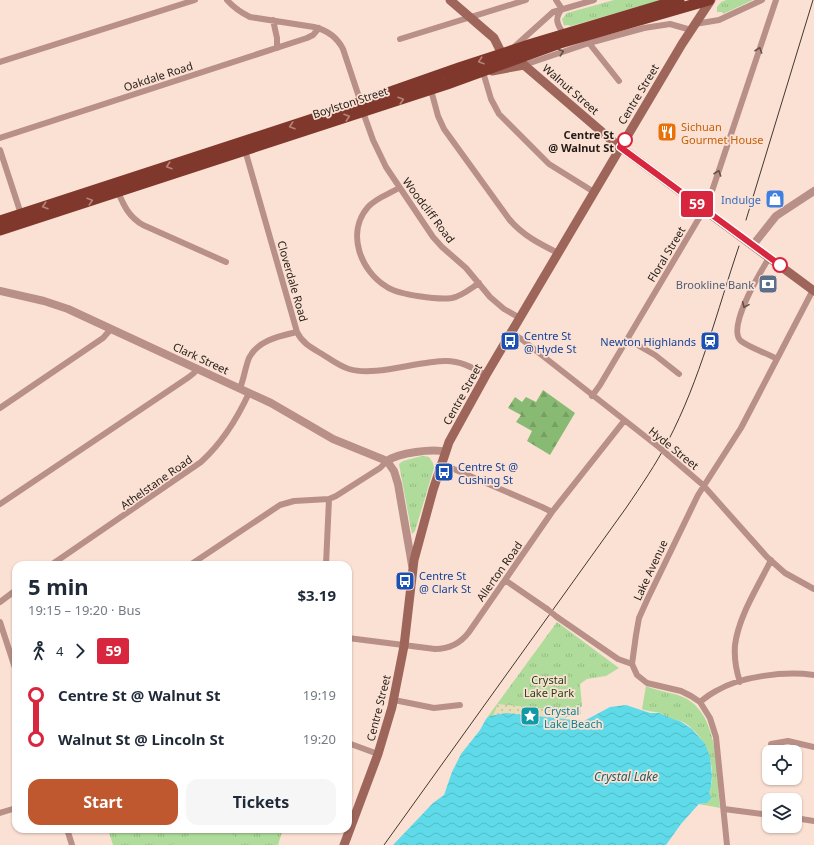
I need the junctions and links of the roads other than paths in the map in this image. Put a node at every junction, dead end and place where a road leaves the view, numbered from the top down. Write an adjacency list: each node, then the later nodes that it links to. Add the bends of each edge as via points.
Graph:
1 (195, 0): 21 (street)
2 (227, 0): 13 (street, Woodcliff Road, via 250,17)
3 (450, 0): 12 (main road)
4 (526, 0): 12 (street)
5 (556, 0): 11 (street)
6 (594, 0): 11 (street)
7 (679, 0): 16 (highway, Boylston Street)
8 (710, 0): 14 (main road, Centre Street); 23 (highway, Boylston Street, via 565,42)
9 (762, 0): 14 (street, via 719,20)
10 (776, 0): 35 (street, Floral Street, one-way to 10)
11 (562, 9): 16 (street, via 557,21); 20 (street, via 548,15)
12 (470, 17): 17 (street); 20 (main road, via 494,38)
13 (273, 20): 15 (street, Woodcliff Road); 19 (street)
14 (693, 27): 18 (street, via 665,24); 28 (main road, Centre Street)
15 (319, 28): 19 (street, Oakdale Road, via 310,37); 26 (street, Woodcliff Road, via 341,45)
16 (564, 34): 20 (highway, Boylston Street)
17 (400, 39)
18 (589, 43): 22 (street, one-way to 18); 24 (street)
19 (277, 48): 27 (street, Oakdale Road)
20 (505, 53): 26 (highway, Boylston Street, one-way to 26)
21 (0, 62)
22 (524, 64): 23 (main road); 28 (main road, Walnut Street)
23 (483, 72): 25 (highway, Boylston Street); 34 (street, via 499,114 549,164)
24 (619, 81)
25 (430, 90): 26 (highway, Boylston Street, one-way to 25); 40 (street, via 444,130 516,228)
26 (362, 107): 30 (highway, Boylston Street, one-way to 26); 31 (street, Woodcliff Road, via 375,146); 36 (highway, Boylston Street, one-way to 36)
27 (0, 138)
28 (620, 147): 34 (main road, Centre Street); 35 (main road, Walnut Street)
29 (0, 150): 36 (street)
30 (245, 150): 33 (highway, Boylston Street); 48 (street, Cloverdale Road)
31 (399, 188): 43 (street, Woodcliff Road, via 438,242); 43 (street, via 374,202 359,221 358,248 372,276 384,286 398,292 438,298 457,296)
32 (814, 191): 39 (street, via 776,216)
33 (118, 192): 38 (highway, Boylston Street, one-way to 33); 42 (street, via 129,214 139,222)
34 (594, 192): 40 (main road, Centre Street)
35 (704, 210): 39 (main road, Walnut Street); 50 (street, Floral Street)
36 (21, 214): 37 (highway, Boylston Street)
37 (0, 221)
38 (0, 230)
39 (753, 245): 41 (main road, Walnut Street)
40 (558, 253): 46 (main road, Centre Street)
41 (770, 258): 45 (main road, Walnut Street); 51 (street, one-way to 51, via 741,312 737,334 742,342)
42 (226, 262)
43 (479, 283): 46 (street, Woodcliff Road, via 494,301)
44 (0, 291): 47 (street, Clark Street, via 55,304)
45 (814, 291): 51 (street, Lake Avenue)
46 (520, 318): 49 (main road, Centre Street)
47 (111, 329): 52 (street, Clark Street); 58 (street, via 103,338)
48 (297, 332): 54 (street, via 314,350 353,370 371,371 447,361 465,364); 55 (street, Cloverdale Road, via 273,338 254,350)
49 (511, 333): 54 (main road, Centre Street); 57 (street, Hyde Street)
50 (627, 339): 53 (street, via 655,355); 57 (street, Floral Street)
51 (777, 359): 63 (street, Lake Avenue, via 741,428)
52 (197, 368): 55 (street, Clark Street); 65 (street, via 189,377)
53 (679, 374)
54 (486, 375): 60 (main road, Centre Street, via 454,432)
55 (240, 388): 56 (street, Clark Street)
56 (249, 393): 61 (street, Clark Street, via 282,409 333,440); 68 (street, Athelstane Road, via 233,425 201,462)
57 (592, 396): 59 (street, Hyde Street)
58 (0, 408)
59 (624, 421): 63 (street, Hyde Street, bridge); 66 (street, Allerton Road)
60 (446, 452): 61 (street, via 423,451 396,456); 62 (main road, Centre Street)
61 (387, 461): 64 (street, via 344,492); 71 (street, via 398,484)
62 (442, 464): 66 (street); 71 (main road, Centre Street)
63 (703, 485): 67 (street, Hyde Street); 80 (street, Lake Avenue, via 640,618)
64 (328, 499): 69 (street, via 300,500 280,505); 70 (street)
65 (0, 504)
66 (552, 512): 72 (street, Allerton Road)
67 (771, 560): 73 (street, Hyde Street, via 785,573); 82 (street, via 738,633 735,654)
68 (58, 561)
69 (196, 561)
70 (326, 561)
71 (413, 566): 78 (main road, Centre Street)
72 (505, 580): 78 (street, Allerton Road, via 459,643 439,649); 80 (street, bridge, via 618,659)
73 (814, 589)
74 (12, 593): 75 (street)
75 (0, 602)
76 (0, 622): 79 (street)
77 (352, 639): 78 (street, Allerton Road)
78 (404, 646): 83 (main road, Centre Street)
79 (12, 659)
80 (632, 664): 84 (street, via 636,674 646,682 681,691)
81 (814, 675): 82 (street, via 764,676)
82 (740, 682): 84 (street, via 716,691)
83 (394, 700): 85 (street, via 434,708); 89 (main road, Centre Street)
84 (700, 702): 91 (street, via 710,718 716,737)
85 (460, 705)
86 (352, 744): 89 (street)
87 (771, 744): 88 (street, via 788,741)
88 (814, 747)
89 (378, 754): 96 (main road, Centre Street)
90 (12, 809): 92 (street)
91 (724, 809): 93 (street); 101 (street)
92 (0, 813)
93 (762, 814)
94 (802, 819): 95 (street)
95 (814, 821)
96 (352, 824)
97 (68, 833): 99 (street)
98 (348, 833): 100 (main road, Centre Street)
99 (72, 845)
100 (344, 845)
101 (727, 845)

